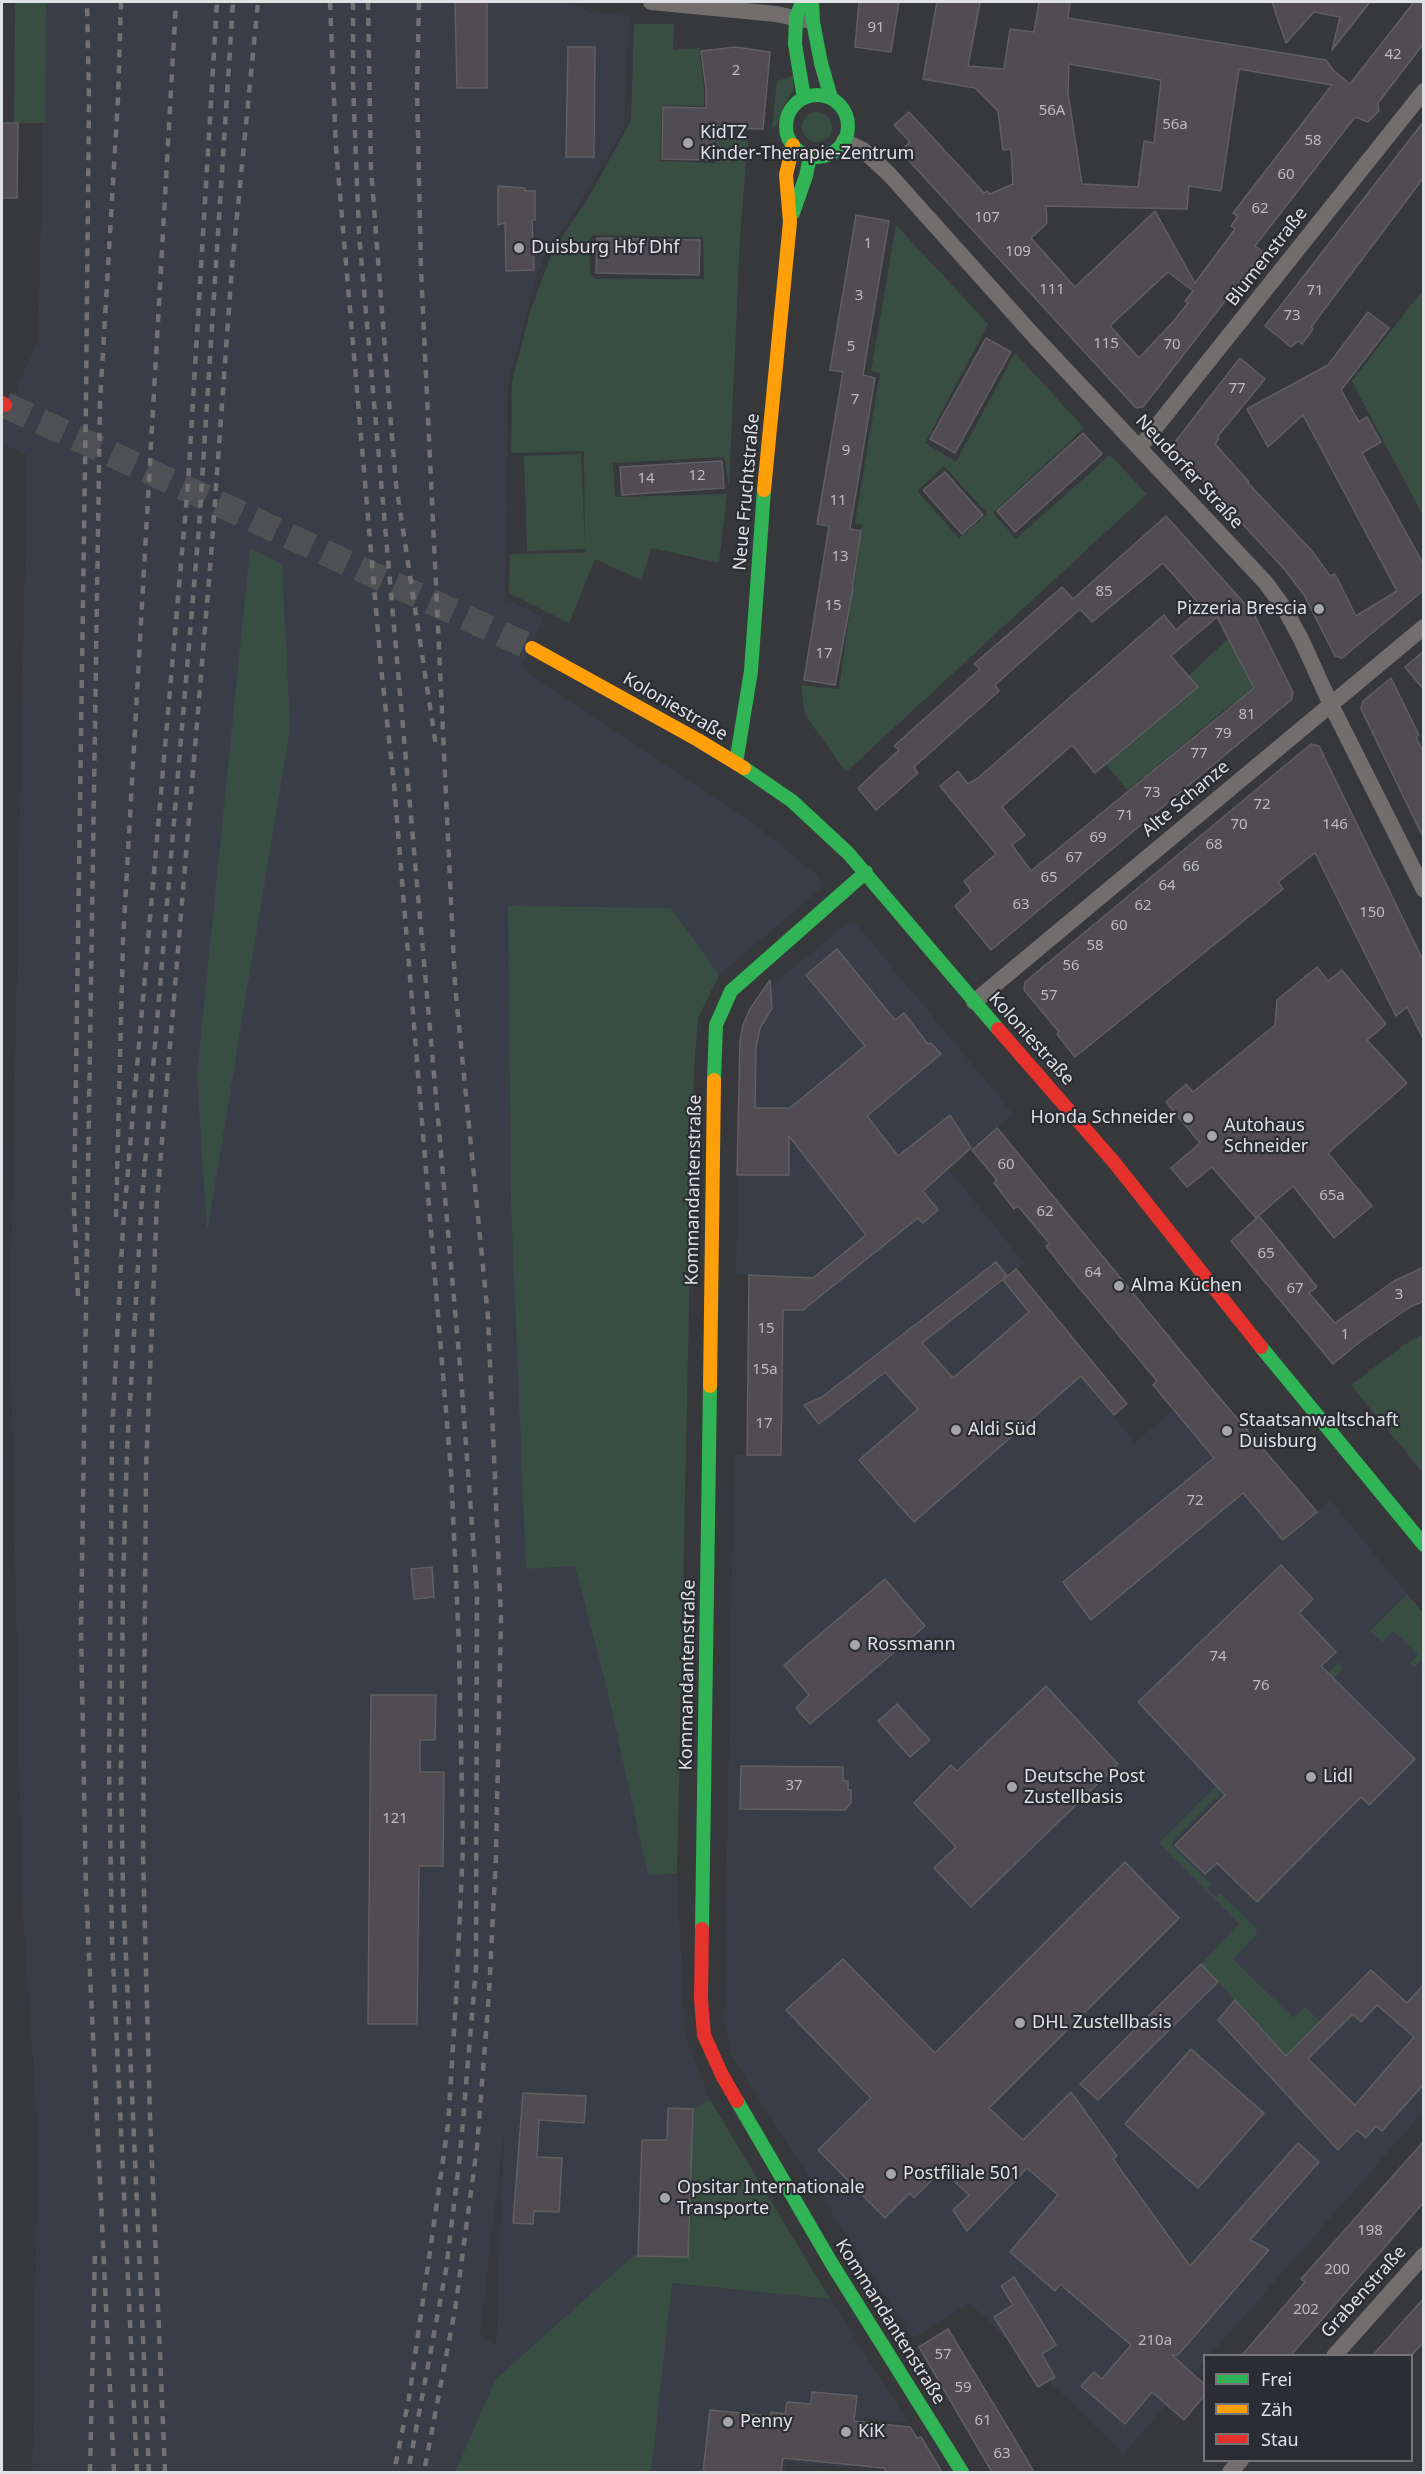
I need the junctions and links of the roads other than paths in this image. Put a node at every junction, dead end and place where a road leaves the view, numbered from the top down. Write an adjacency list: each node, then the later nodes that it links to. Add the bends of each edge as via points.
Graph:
1 (651, 2): 4 (street)
2 (802, 2): 4 (street)
3 (812, 2): 5 (street)
4 (796, 18): 5 (street); 7 (street, via 795,44)
5 (813, 22): 8 (street)
6 (1424, 91): 13 (street, Blumenstraße)
7 (804, 98): 8 (street); 10 (street, via 790,110 787,119)
8 (831, 98): 9 (street, via 846,115 848,132)
9 (844, 141): 11 (street, via 830,154); 13 (street, Neudorfer Straße, via 863,150 889,174)
10 (794, 145): 11 (street); 12 (street, Neue Fruchtstraße, via 786,175)
11 (810, 156): 12 (street, Neue Fruchtstraße)
12 (790, 222): 17 (street, Neue Fruchtstraße, via 751,671)
13 (1140, 447): 16 (street, Neudorfer Straße, via 1266,583 1301,639)
14 (1424, 627): 16 (street, Alte Schanze)
15 (532, 648): 17 (street, Koloniestraße)
16 (1331, 705): 19 (street, Neudorfer Straße); 20 (street, Alte Schanze)
17 (736, 763): 18 (street, Koloniestraße, via 792,801)
18 (866, 872): 20 (street, Koloniestraße); 24 (street, Kommandantenstraße, via 730,991 716,1025 701,1999 704,2036 722,2075 832,2264)
19 (1424, 890)
20 (974, 1002): 21 (street, Koloniestraße, via 1113,1161)
21 (1424, 1545)
22 (1424, 2255): 23 (street, Grabenstraße)
23 (1335, 2354)
24 (962, 2472)

